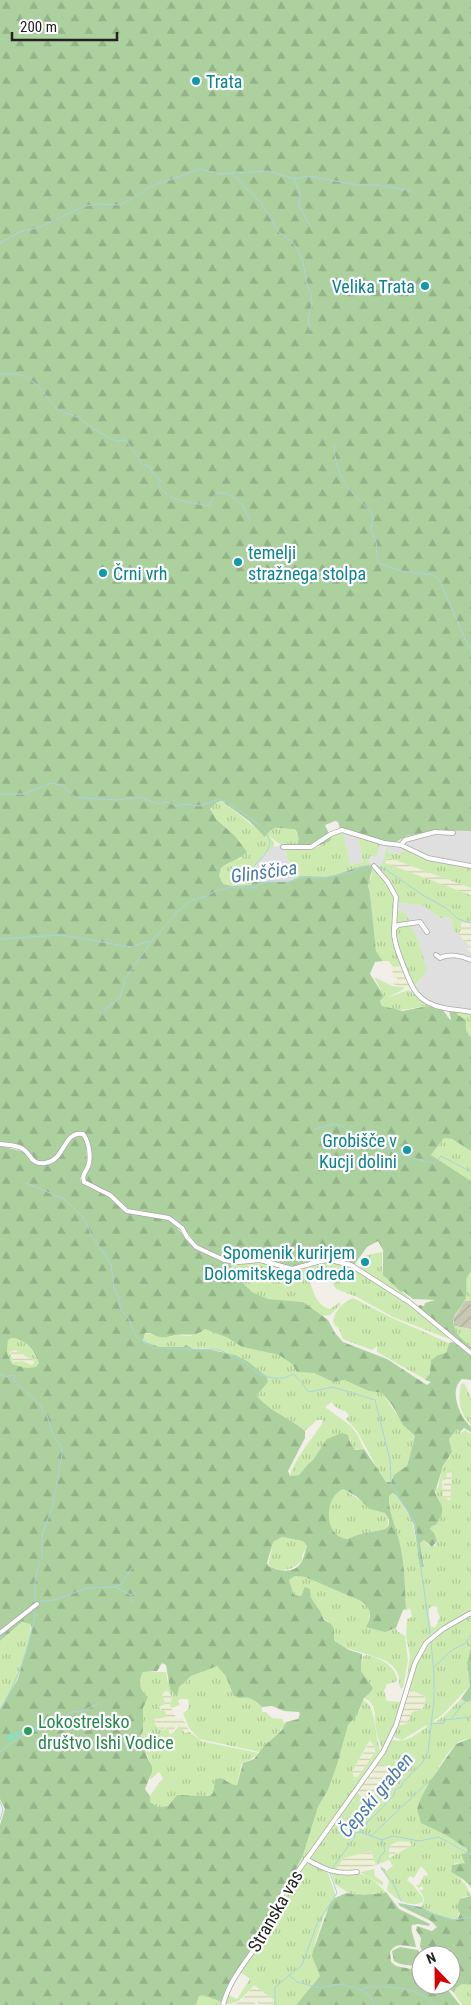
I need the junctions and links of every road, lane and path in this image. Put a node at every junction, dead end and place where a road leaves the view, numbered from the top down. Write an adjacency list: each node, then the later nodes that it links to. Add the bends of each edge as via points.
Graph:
1 (452, 833): 2 (street, via 435,832 405,840)
2 (401, 845): 3 (street, via 337,830 311,847); 5 (street, via 428,858)
3 (283, 847)
4 (374, 866): 6 (street, via 396,897)
5 (471, 866)
6 (394, 929): 7 (street, via 398,925 420,922); 10 (street, via 398,952 416,994 438,1007)
7 (427, 932)
8 (436, 955): 9 (street, via 440,958 454,955)
9 (471, 960)
10 (471, 1012)
11 (0, 1144): 12 (street, via 22,1148 34,1161 46,1163 58,1157 74,1134 83,1134 90,1159 83,1174 84,1182 110,1196 127,1211 163,1216 176,1223 196,1247 224,1260 260,1260 292,1269 330,1260 351,1265 403,1298)
12 (471, 1353)
13 (37, 1604): 15 (street)
14 (471, 1613): 16 (street, Stranska vas, via 432,1637 422,1648 383,1752)
15 (0, 1633)
16 (306, 1859): 17 (street, via 335,1873); 18 (street, Stranska vas, via 279,1898 266,1932 231,1983)
17 (357, 1872)
18 (223, 2005)

